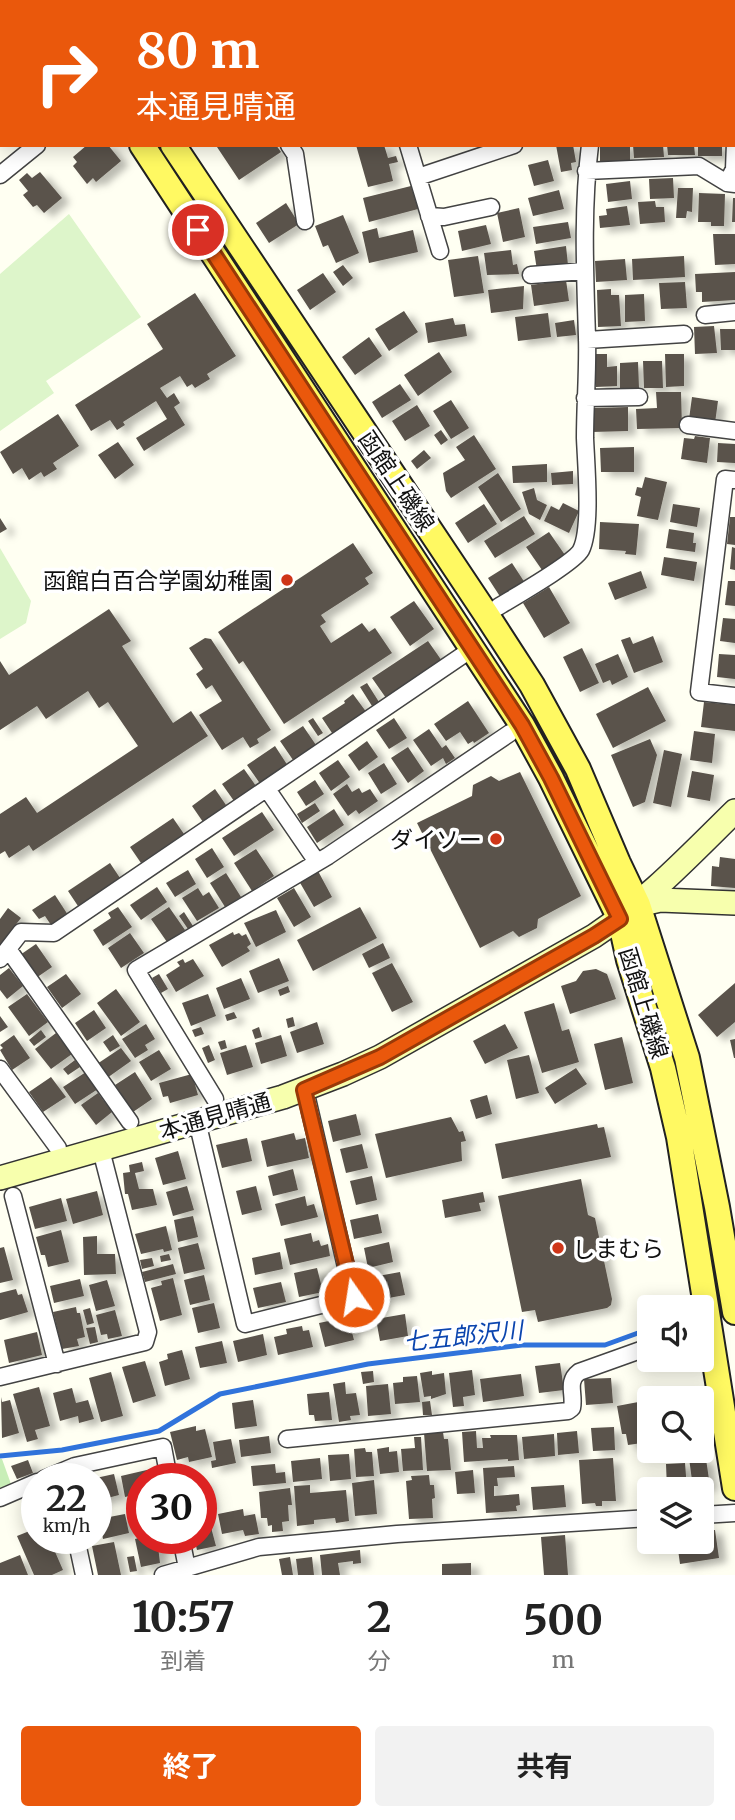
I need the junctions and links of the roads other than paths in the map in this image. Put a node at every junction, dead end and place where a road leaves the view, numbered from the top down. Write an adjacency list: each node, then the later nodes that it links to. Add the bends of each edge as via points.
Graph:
1 (35, 147): 10 (street)
2 (143, 147): 36 (main road, 函館上磯線, via 522,725)
3 (174, 147): 36 (main road, 函館上磯線, via 532,685 578,769 618,863)
4 (290, 147): 15 (street)
5 (409, 147): 11 (street)
6 (508, 147): 11 (street)
7 (590, 147): 9 (street)
8 (735, 147): 12 (street)
9 (586, 171): 12 (street, via 699,166); 17 (street)
10 (0, 175)
11 (418, 177): 14 (street)
12 (731, 183)
13 (491, 207): 14 (street)
14 (429, 216): 16 (street)
15 (305, 221)
16 (440, 251)
17 (584, 271): 18 (street); 22 (street)
18 (531, 275)
19 (735, 312): 20 (street)
20 (705, 315)
21 (684, 334): 22 (street)
22 (587, 340): 24 (street)
23 (639, 397): 24 (street)
24 (585, 398): 28 (street, via 586,513 581,550)
25 (688, 425): 26 (street)
26 (735, 431)
27 (735, 480): 30 (street, via 725,479 699,692)
28 (498, 607)
29 (463, 655): 32 (street)
30 (735, 696)
31 (510, 733): 34 (street)
32 (267, 789): 34 (street); 37 (street, via 54,933 21,932)
33 (735, 811): 36 (street)
34 (317, 862): 40 (street, via 136,970)
35 (735, 903): 36 (street, via 660,900)
36 (629, 912): 39 (street, 本通見晴通, via 380,1057); 46 (main road, 函館上磯線, via 629,960 679,1137); 47 (main road, 函館上磯線, via 687,1058)
37 (4, 954): 42 (street)
38 (0, 1069): 43 (street)
39 (304, 1090): 41 (street, 本通見晴通); 41 (street, via 354,1297 245,1324)
40 (215, 1099)
41 (197, 1121): 44 (street, 本通見晴通)
42 (130, 1122)
43 (58, 1147)
44 (101, 1150): 45 (street, 本通見晴通); 49 (street, via 148,1332 145,1342)
45 (6, 1187): 49 (street)
46 (701, 1295)
47 (735, 1312)
48 (637, 1351): 52 (street, via 573,1376 574,1403 568,1411)
49 (57, 1364): 51 (street)
50 (714, 1372): 55 (main road, 函館上磯線)
51 (0, 1377)
52 (287, 1439)
53 (89, 1463): 54 (street, via 163,1447)
54 (166, 1463)
55 (735, 1488)
56 (21, 1489): 57 (street)
57 (0, 1498)
58 (735, 1513): 59 (street)
59 (714, 1514)
60 (637, 1519): 63 (street, via 320,1540 259,1547)
61 (79, 1554): 64 (street)
62 (184, 1554): 63 (street)
63 (187, 1568): 65 (street)
64 (84, 1575)
65 (163, 1575)

